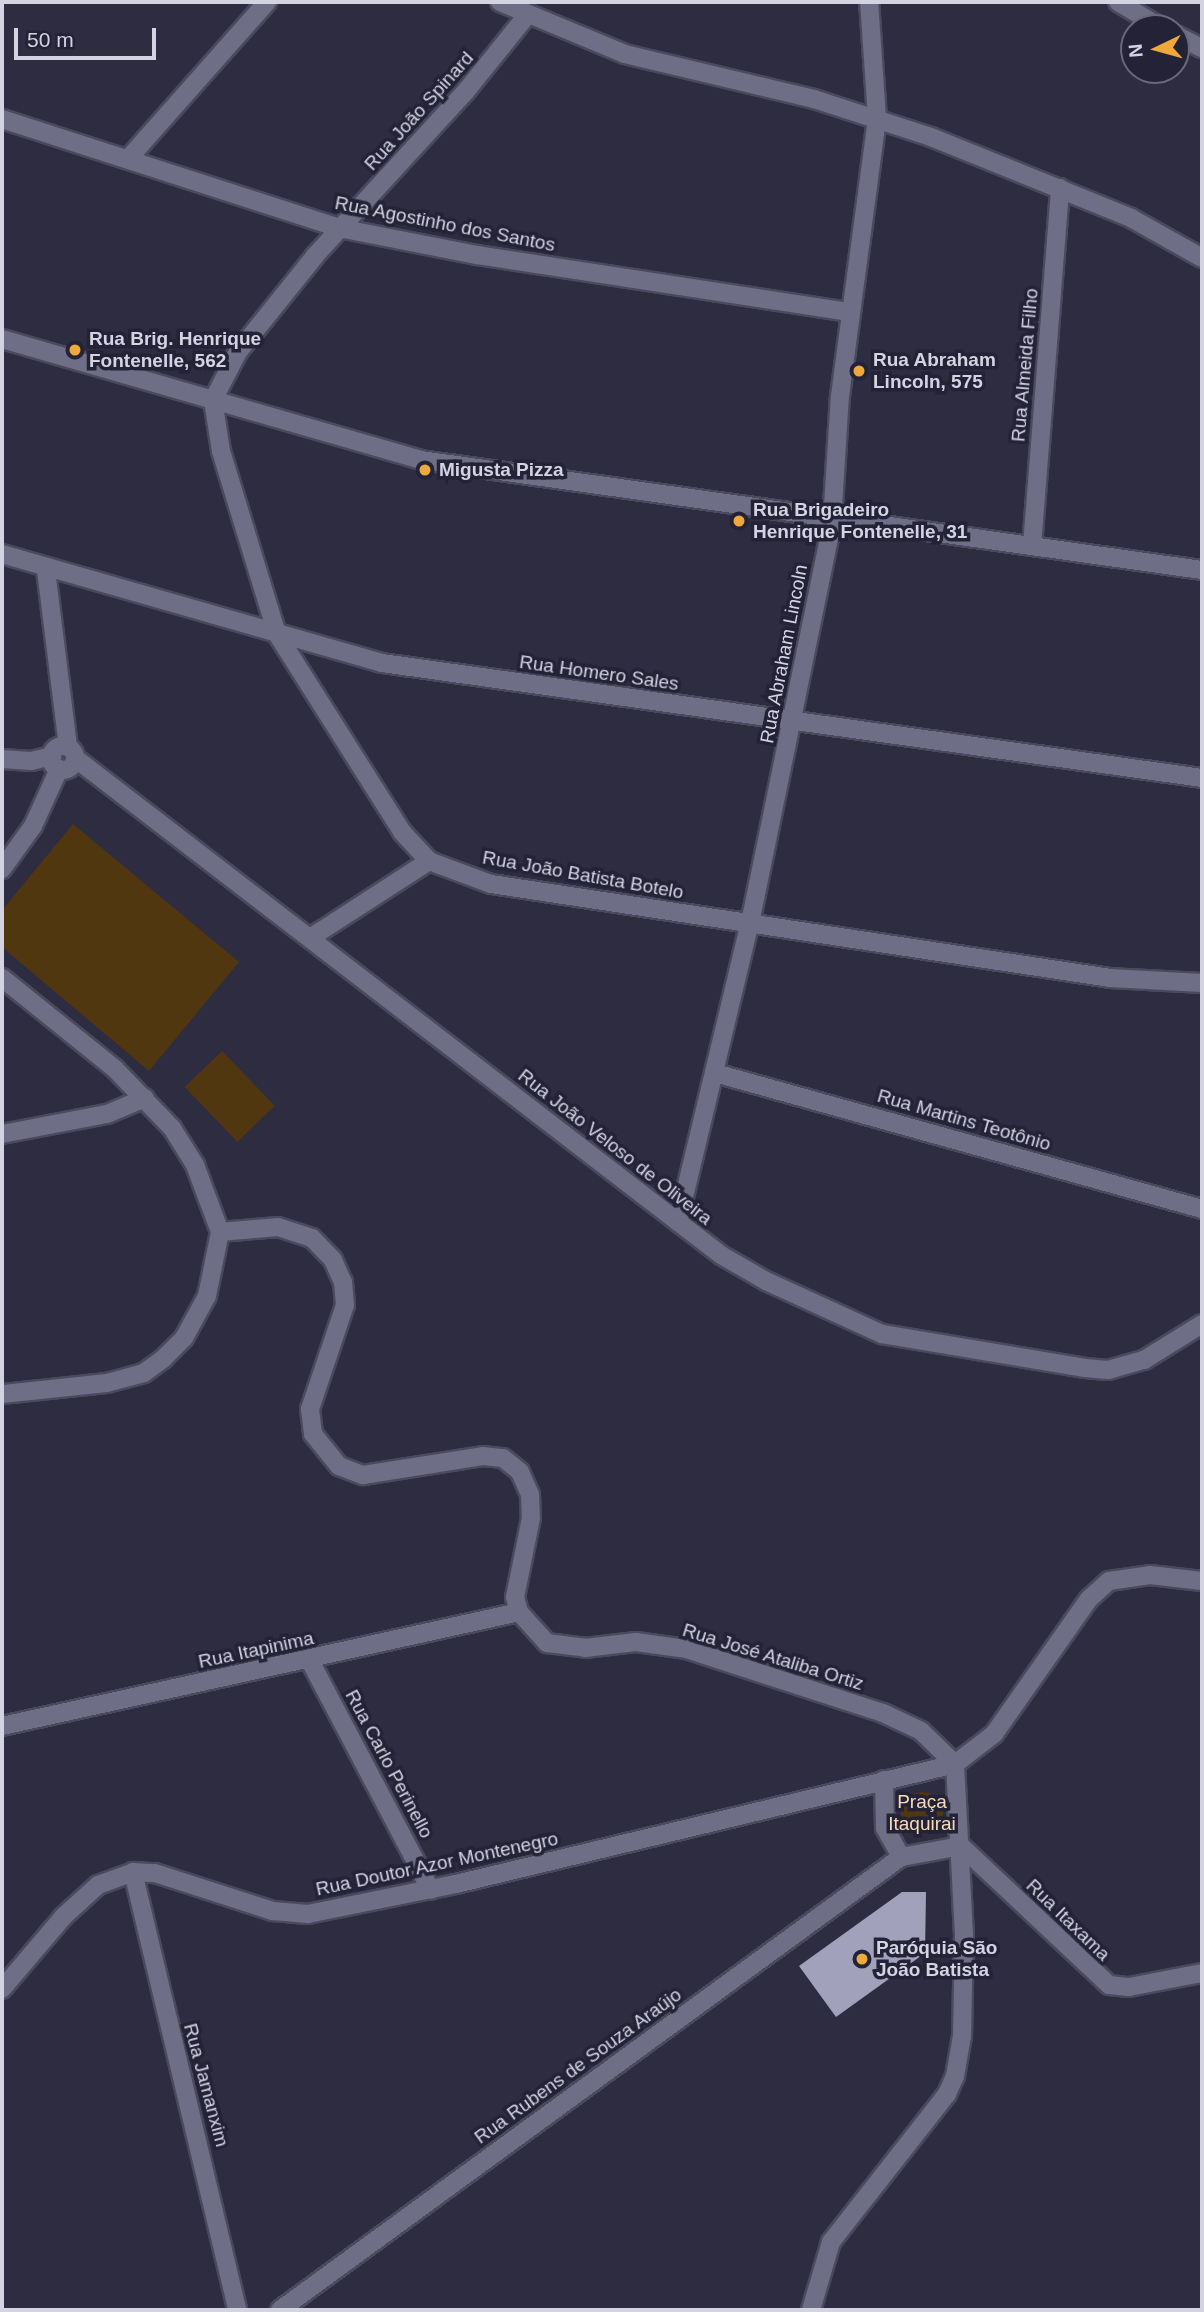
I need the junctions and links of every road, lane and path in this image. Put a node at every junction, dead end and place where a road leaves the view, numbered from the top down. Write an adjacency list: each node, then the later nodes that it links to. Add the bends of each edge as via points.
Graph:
1 (267, 2): 9 (street)
2 (500, 2): 5 (street)
3 (869, 2): 7 (street, Rua Abraham Lincoln)
4 (1118, 2): 6 (street)
5 (528, 14): 7 (street, via 625,54); 11 (street, Rua João Spinard, via 466,91)
6 (1138, 14)
7 (877, 118): 10 (street); 13 (street, Rua Abraham Lincoln)
8 (2, 119): 9 (street, Rua Agostinho dos Santos)
9 (128, 159): 11 (street, Rua Agostinho dos Santos)
10 (1060, 188): 12 (street, via 1131,218); 17 (street, Rua Almeida Filho)
11 (340, 228): 13 (street, Rua Agostinho dos Santos, via 477,256); 15 (street, Rua João Spinard, via 238,352)
12 (1202, 258)
13 (851, 312): 16 (street, Rua Abraham Lincoln)
14 (2, 339): 15 (street)
15 (213, 400): 16 (street, via 421,460); 21 (street, Rua João Batista Botelo, via 221,451)
16 (832, 522): 17 (street); 22 (street, Rua Abraham Lincoln)
17 (1032, 546): 20 (street)
18 (2, 554): 19 (street, Rua Homero Sales)
19 (46, 570): 21 (street, Rua Homero Sales); 23 (street)
20 (1202, 570)
21 (277, 634): 22 (street, Rua Homero Sales, via 382,663); 27 (street, Rua João Batista Botelo, via 402,832)
22 (793, 722): 26 (street, Rua Homero Sales); 29 (street, Rua Abraham Lincoln)
23 (71, 753): 25 (street, via 69,768); 30 (street, Rua João Veloso de Oliveira)
24 (2, 759): 25 (street)
25 (56, 763): 28 (street, via 33,826)
26 (1202, 778)
27 (429, 861): 29 (street, Rua João Batista Botelo, via 491,884); 30 (street)
28 (2, 869)
29 (750, 923): 32 (street, Rua João Batista Botelo, via 1111,978); 33 (street, Rua Abraham Lincoln)
30 (310, 938): 37 (street, Rua João Veloso de Oliveira)
31 (2, 978): 34 (street)
32 (1202, 983)
33 (715, 1073): 36 (street, Rua Martins Teotônio); 37 (street, Rua Abraham Lincoln)
34 (145, 1097): 35 (street, via 107,1114); 38 (street, via 172,1128 195,1166)
35 (2, 1134)
36 (1202, 1209)
37 (678, 1222): 39 (street, Rua João Veloso de Oliveira, via 720,1255 820,1307 882,1334 943,1347 1108,1370 1144,1360)
38 (220, 1232): 40 (street, via 207,1296 184,1338 154,1366 107,1383); 42 (street, via 278,1227 312,1238 333,1260 343,1282 345,1305 310,1409 313,1434 339,1466 363,1475 482,1456 503,1458 520,1472 530,1494 531,1518 518,1567)
39 (1202, 1324)
40 (2, 1394)
41 (1202, 1581): 45 (street, via 1150,1575 1109,1581 1089,1599 994,1734)
42 (519, 1612): 43 (street, Rua Itapinima); 45 (street, Rua José Ataliba Ortiz, via 547,1643 585,1648 636,1642 686,1649 883,1713 922,1731)
43 (309, 1659): 44 (street, Rua Itapinima); 50 (street, Rua Carlo Perinello)
44 (2, 1726)
45 (955, 1764): 46 (street); 47 (street)
46 (884, 1780): 48 (street, via 885,1828); 50 (street, Rua Doutor Azor Montenegro)
47 (961, 1846): 48 (street); 51 (street, Rua Itaxama, via 1109,1985 1129,1987); 55 (street, via 963,1995 955,2076 947,2094 831,2242)
48 (901, 1857): 54 (street, Rua Rubens de Souza Araújo)
49 (133, 1872): 50 (street, Rua Doutor Azor Montenegro, via 155,1873 273,1911 308,1914); 52 (street, Rua Doutor Azor Montenegro, via 98,1885 63,1917); 53 (street, Rua Jamanxim)
50 (431, 1890)
51 (1202, 1973)
52 (2, 1989)
53 (237, 2310)
54 (279, 2310)
55 (811, 2310)

